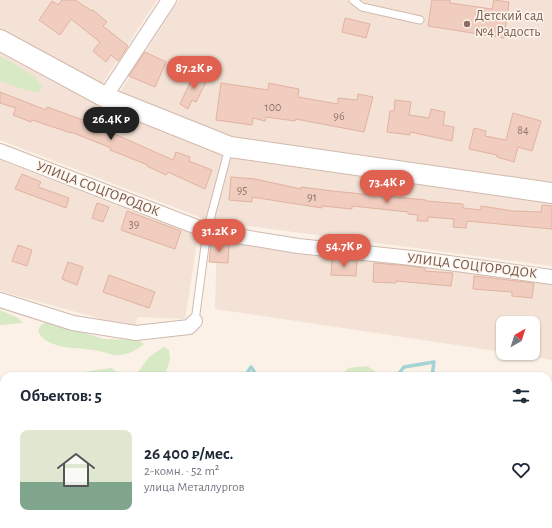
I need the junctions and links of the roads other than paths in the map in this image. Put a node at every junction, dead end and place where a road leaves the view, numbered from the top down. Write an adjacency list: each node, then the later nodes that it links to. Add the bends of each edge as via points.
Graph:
1 (169, 0): 5 (street)
2 (353, 0): 3 (lane, via 362,7)
3 (420, 20)
4 (0, 40): 5 (main road)
5 (105, 96): 6 (main road)
6 (230, 147): 8 (main road); 9 (lane)
7 (0, 151): 9 (street, УЛИЦА СОЦГОРОДОК)
8 (552, 193)
9 (207, 231): 10 (street, УЛИЦА СОЦГОРОДОК, via 298,246); 12 (lane)
10 (552, 277)
11 (0, 300): 12 (street, via 73,323 136,333 189,327)
12 (195, 321)

